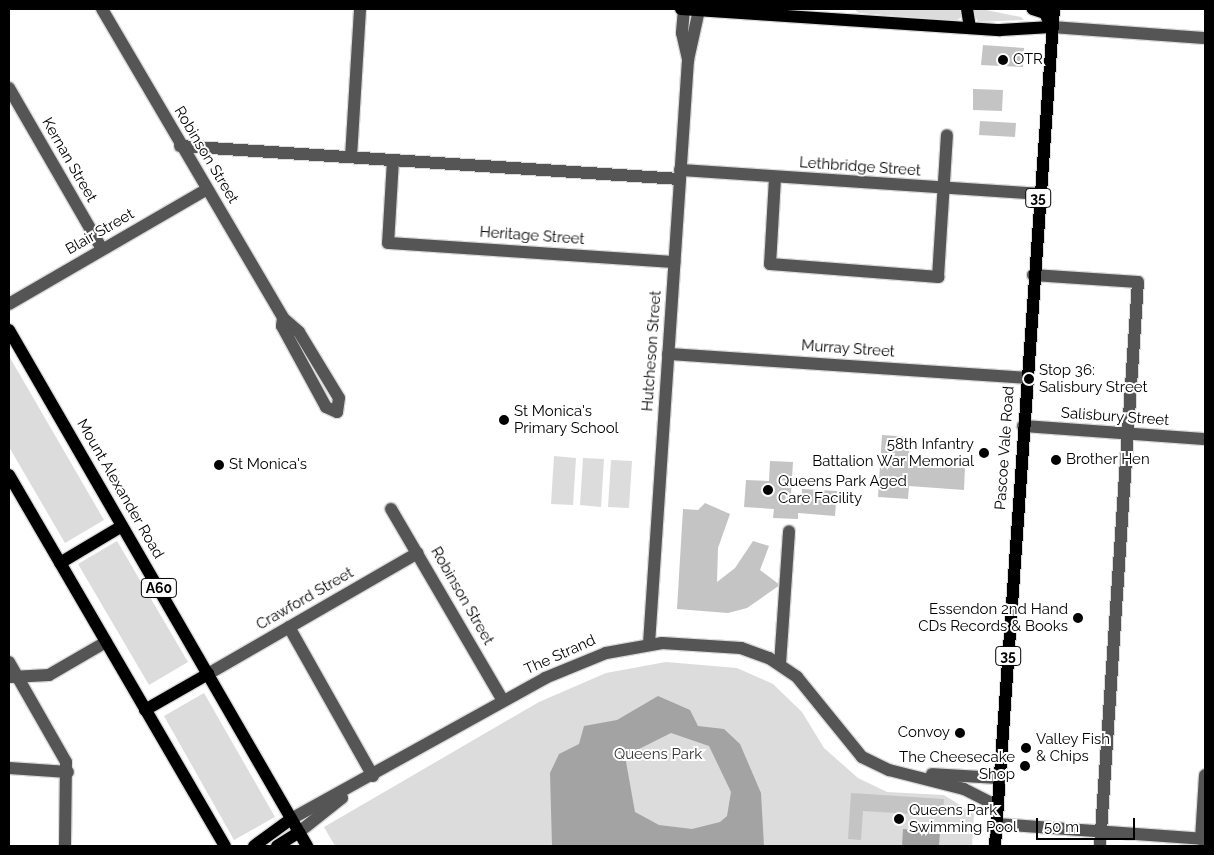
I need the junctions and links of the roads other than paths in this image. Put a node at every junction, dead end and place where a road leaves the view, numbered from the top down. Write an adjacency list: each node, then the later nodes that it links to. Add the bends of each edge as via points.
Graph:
1 (102, 9): 16 (street, Robinson Street)
2 (360, 9): 17 (street)
3 (683, 9): 7 (main road); 13 (street, Hutcheson Street, via 682,33)
4 (967, 9): 10 (main road)
5 (1037, 9): 11 (main road, Pascoe Vale Road / 35)
6 (1054, 9): 11 (main road, Pascoe Vale Road / 35)
7 (698, 10): 8 (main road); 13 (street, Hutcheson Street)
8 (818, 13): 9 (main road)
9 (843, 14): 10 (main road)
10 (970, 27): 11 (main road)
11 (1047, 28): 12 (street); 23 (main road, Pascoe Vale Road / 35)
12 (1205, 38)
13 (688, 60): 19 (street, Hutcheson Street)
14 (9, 88): 24 (street, Kernan Street)
15 (947, 135): 22 (street)
16 (180, 146): 17 (street, Lethbridge Street); 21 (street, Robinson Street)
17 (351, 157): 18 (street, Lethbridge Street)
18 (393, 160): 19 (street, Lethbridge Street); 25 (street, Heritage Street, via 388,243)
19 (680, 175): 20 (street, Lethbridge Street); 25 (street, Hutcheson Street)
20 (775, 178): 22 (street, Lethbridge Street); 22 (street, via 770,264 938,277)
21 (207, 189): 24 (street, Blair Street); 28 (street, Robinson Street)
22 (944, 189): 23 (street, Lethbridge Street)
23 (1039, 194): 26 (main road, Pascoe Vale Road / 35)
24 (102, 249): 27 (street, Blair Street)
25 (674, 262): 30 (street, Hutcheson Street)
26 (1033, 275): 31 (main road, Pascoe Vale Road / 35); 33 (street, via 1138,282)
27 (9, 304)
28 (283, 318): 28 (street, Robinson Street, via 299,332 339,398 337,412 326,407 282,326)
29 (9, 330): 37 (main road, Mount Alexander Road / A60)
30 (668, 354): 31 (street, Murray Street); 43 (street, Hutcheson Street)
31 (1026, 378): 32 (main road, Pascoe Vale Road / 35)
32 (1023, 426): 33 (street, Salisbury Street); 55 (main road, Pascoe Vale Road / 35)
33 (1128, 434): 34 (street, Salisbury Street); 60 (street)
34 (1205, 440)
35 (9, 475): 40 (main road)
36 (391, 509): 39 (street, Robinson Street)
37 (122, 526): 40 (main road); 46 (main road, Mount Alexander Road / A60)
38 (788, 531): 45 (street)
39 (418, 553): 41 (street, Crawford Street); 48 (street, Robinson Street)
40 (60, 563): 42 (main road)
41 (289, 627): 46 (street, Crawford Street); 54 (street)
42 (106, 642): 47 (street, via 49,675); 49 (main road)
43 (649, 644): 45 (street, The Strand, via 741,648); 48 (street, The Strand, via 590,659)
44 (9, 662): 47 (street)
45 (780, 664): 52 (street, The Strand, via 808,689 862,757 888,770)
46 (208, 674): 49 (main road); 57 (main road, Mount Alexander Road / A60)
47 (13, 677): 51 (street)
48 (503, 700): 54 (street, The Strand)
49 (145, 710): 63 (main road)
50 (9, 768): 51 (street)
51 (68, 772): 62 (street)
52 (912, 774): 55 (street, The Strand); 56 (street, The Strand, via 964,790)
53 (1205, 774): 61 (street)
54 (373, 776): 57 (street, The Strand); 59 (street, The Strand)
55 (1000, 778): 56 (main road, Pascoe Vale Road / 35)
56 (998, 806): 58 (main road, Pascoe Vale Road / 35)
57 (291, 819): 59 (main road, Mount Alexander Road / A60); 64 (main road)
58 (997, 824): 60 (street); 67 (main road, Pascoe Vale Road / 35)
59 (298, 832): 65 (main road); 66 (main road, Mount Alexander Road / A60)
60 (1102, 832): 61 (street); 68 (street)
61 (1203, 839)
62 (64, 846)
63 (226, 846)
64 (254, 846)
65 (277, 846)
66 (307, 846)
67 (995, 846)
68 (1100, 846)

